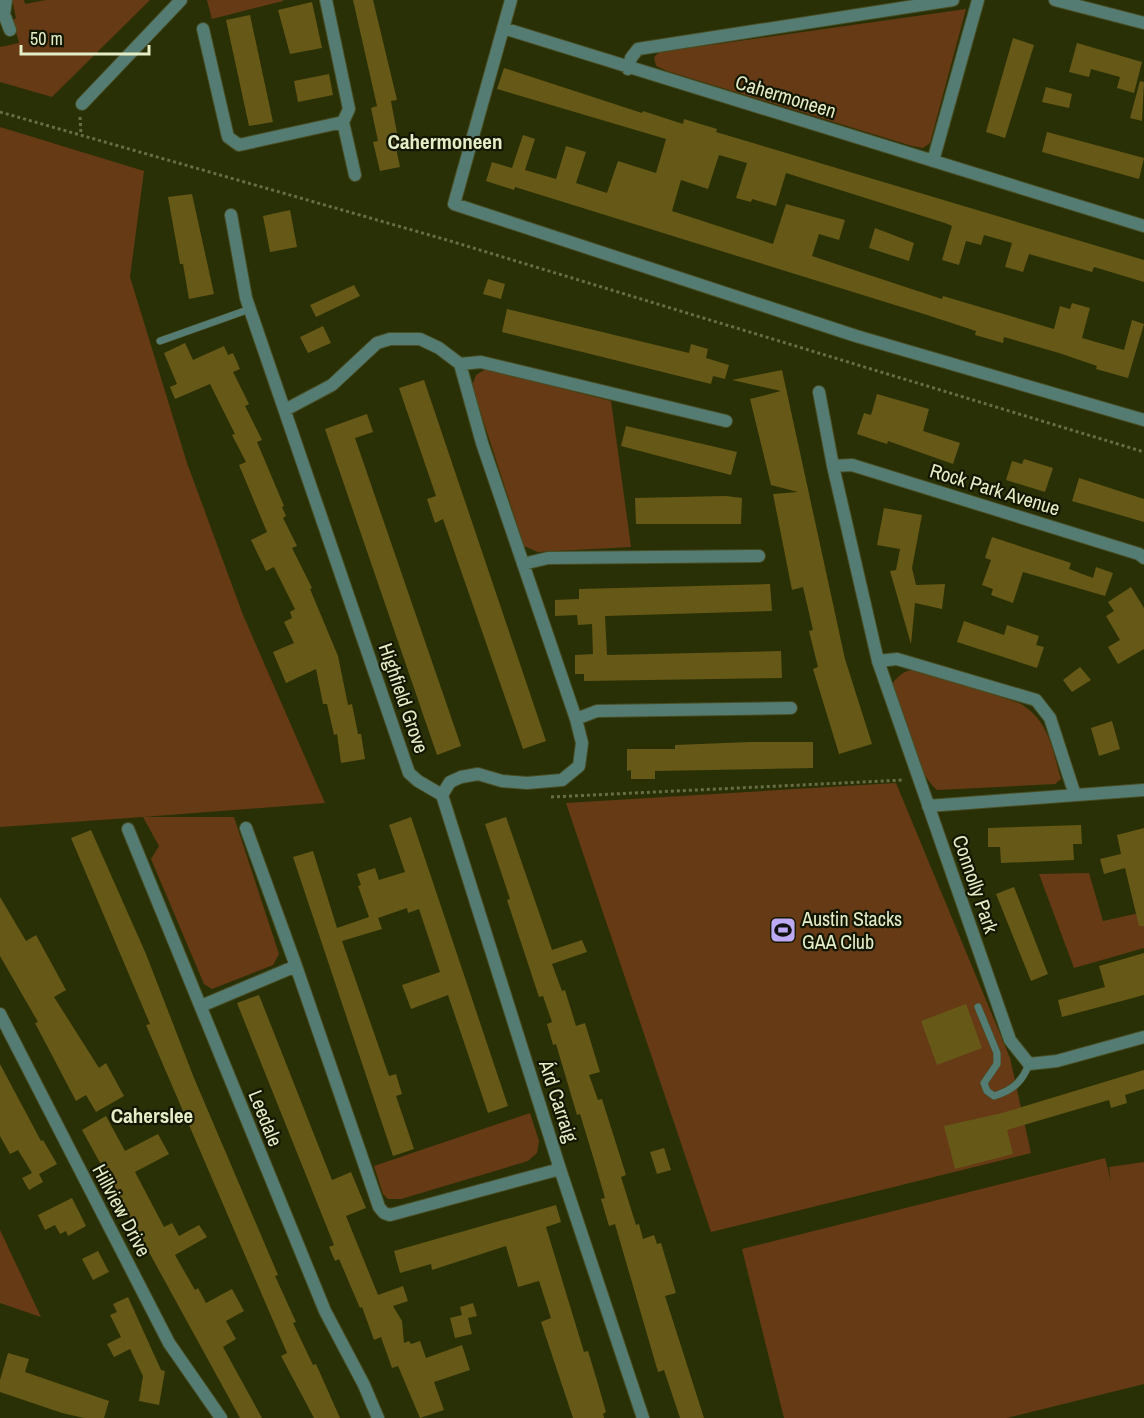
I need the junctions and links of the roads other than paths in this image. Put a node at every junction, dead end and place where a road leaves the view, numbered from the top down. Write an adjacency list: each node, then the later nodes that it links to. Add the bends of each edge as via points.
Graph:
1 (6, 0): 11 (street, via 4,14)
2 (181, 0): 13 (street)
3 (326, 0): 14 (street, via 349,110)
4 (511, 0): 9 (street)
5 (953, 0): 12 (street, via 638,49)
6 (978, 0): 15 (street)
7 (1055, 0): 8 (street)
8 (1144, 23)
9 (503, 28): 12 (street, Cahermoneen); 24 (street, via 454,204 856,336)
10 (203, 29): 14 (street, via 228,137 239,145)
11 (10, 30)
12 (628, 69): 15 (street, Cahermoneen)
13 (82, 104)
14 (343, 122): 16 (street)
15 (933, 161): 18 (street, Cahermoneen)
16 (355, 175)
17 (231, 215): 19 (street, Highfield Grove)
18 (1144, 226)
19 (250, 309): 20 (lane); 23 (street, Highfield Grove)
20 (160, 341)
21 (460, 364): 23 (street, via 420,339 390,339 377,343 332,386); 25 (street, via 481,362); 29 (street)
22 (819, 392): 26 (street)
23 (285, 410): 34 (street, Highfield Grove, via 409,773)
24 (1144, 420)
25 (726, 421)
26 (833, 466): 28 (street, Rock Park Avenue, via 852,465); 30 (street)
27 (759, 556): 29 (street, via 548,558)
28 (1144, 558)
29 (523, 564): 32 (street)
30 (878, 661): 35 (street, via 897,659 1036,700 1050,718); 36 (street)
31 (791, 708): 32 (street, via 597,711)
32 (576, 719): 34 (street, via 582,743 579,766 562,780 501,781 478,774 450,782)
33 (1144, 790): 35 (street, Connolly Park)
34 (442, 795): 45 (street, Árd Carraig)
35 (1075, 795): 36 (street, Connolly Park)
36 (928, 806): 44 (street, Connolly Park, via 1010,1040)
37 (246, 828): 39 (street)
38 (128, 829): 40 (street, Leedale)
39 (296, 966): 40 (street); 45 (street, via 384,1214)
40 (201, 1006): 47 (street, Leedale, via 325,1311)
41 (978, 1007): 44 (lane, via 997,1053 997,1064 984,1083 987,1091 994,1096 1009,1091 1024,1078)
42 (0, 1014): 46 (street, Hillview Drive, via 169,1343)
43 (1144, 1037): 44 (street, via 1057,1062)
44 (1029, 1064)
45 (560, 1169): 48 (street, Árd Carraig)
46 (221, 1418)
47 (378, 1418)
48 (644, 1418)

